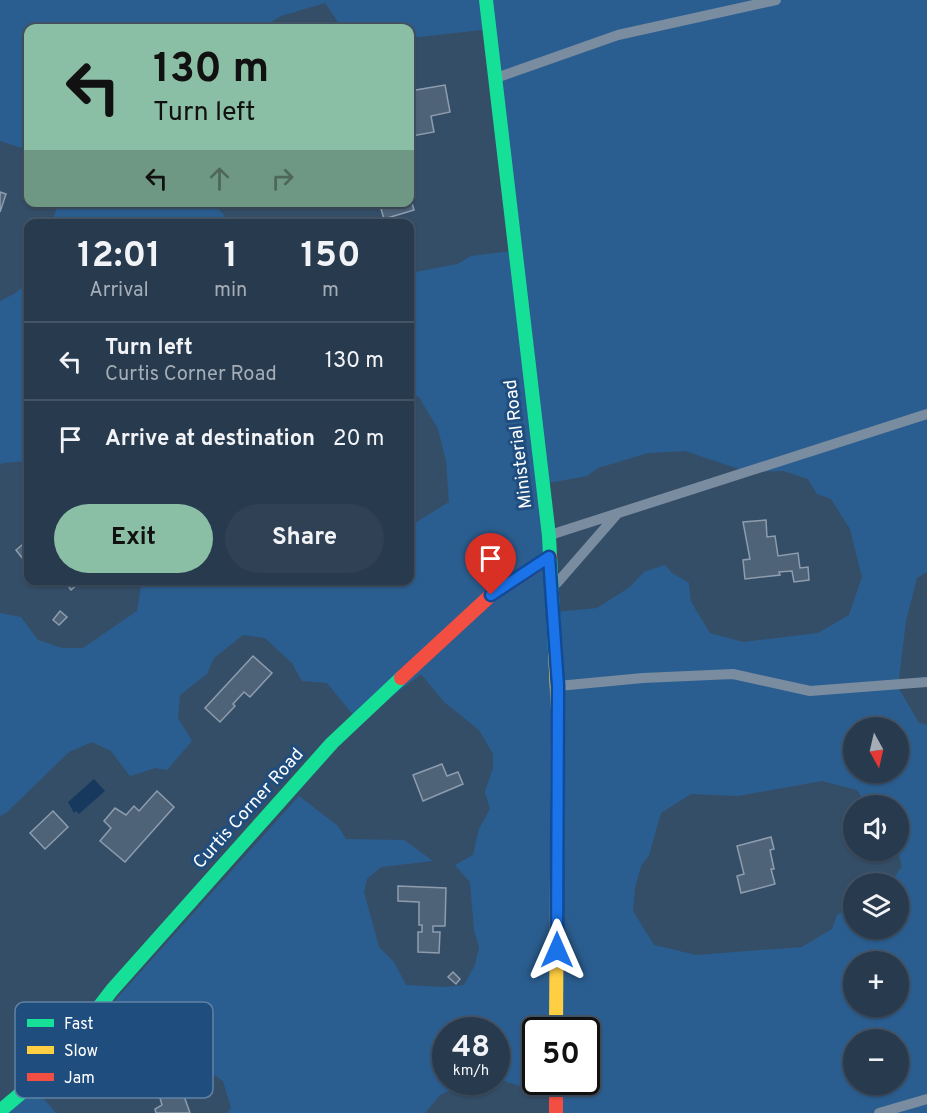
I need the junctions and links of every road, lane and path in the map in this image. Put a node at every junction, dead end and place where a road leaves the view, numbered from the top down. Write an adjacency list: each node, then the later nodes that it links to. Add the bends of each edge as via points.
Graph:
1 (486, 0): 3 (main road, Ministerial Road)
2 (776, 0): 3 (lane, via 618,35)
3 (495, 78): 6 (main road, Ministerial Road)
4 (927, 414): 5 (lane)
5 (618, 513): 6 (lane); 8 (lane)
6 (549, 536): 7 (main road, Ministerial Road)
7 (549, 557): 8 (main road, Ministerial Road); 11 (main road, Curtis Corner Road, via 491,595 332,743)
8 (552, 589): 10 (main road, Ministerial Road)
9 (927, 682): 10 (lane, via 810,691 733,674)
10 (558, 686): 12 (main road, Ministerial Road)
11 (103, 1002)
12 (556, 1017)
13 (556, 1095): 17 (main road)
14 (15, 1098): 16 (main road, Curtis Corner Road)
15 (927, 1100): 18 (lane)
16 (0, 1111)
17 (556, 1113)
18 (879, 1113)

